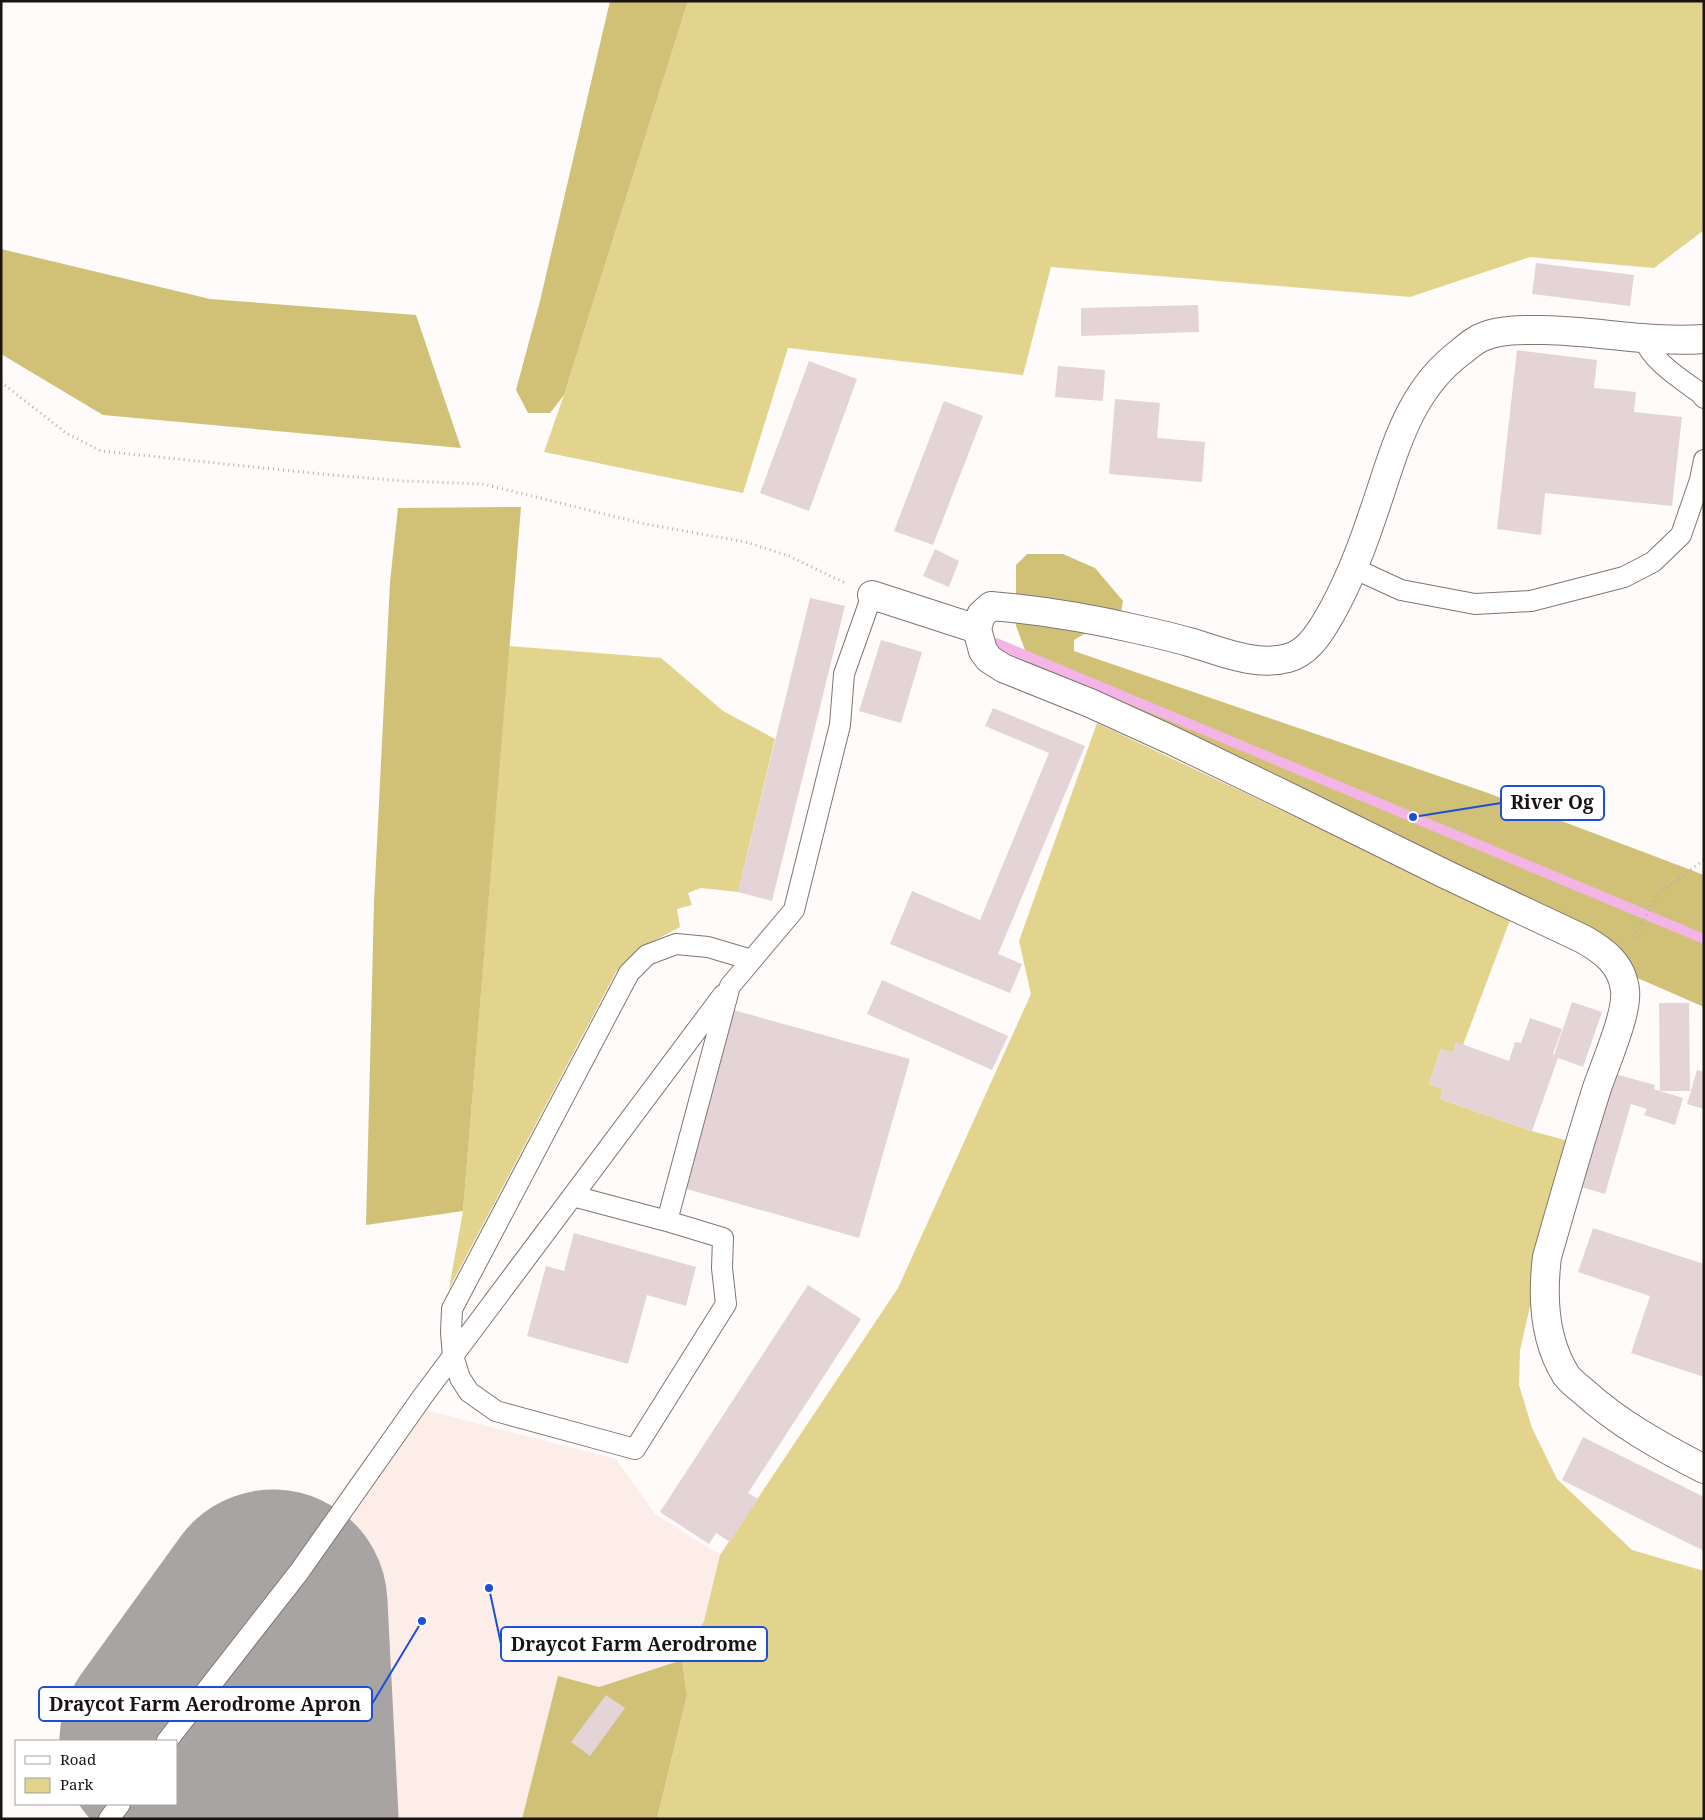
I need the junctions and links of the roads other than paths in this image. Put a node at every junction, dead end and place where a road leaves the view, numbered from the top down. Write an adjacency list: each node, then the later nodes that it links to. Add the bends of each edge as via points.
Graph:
1 (1643, 338): 2 (street); 3 (lane, via 1661,362); 5 (street, via 1572,331 1500,332 1478,339 1453,357 1431,378 1403,425)
2 (1704, 339)
3 (1703, 395)
4 (1704, 460): 5 (lane, via 1681,534 1653,562 1624,577 1531,601 1475,604 1401,590)
5 (1353, 568): 7 (street, via 1340,599 1317,637 1303,651 1288,658 1255,661 1133,628 1033,609 991,606 981,616)
6 (872, 595): 7 (street); 8 (lane, via 844,674 840,725 794,910)
7 (977, 628): 13 (street, via 983,651 1003,668 1090,703 1297,801 1583,939 1615,962 1625,989 1624,1010 1547,1257 1543,1283 1546,1322 1553,1349 1567,1376 1596,1403 1661,1447)
8 (752, 960): 9 (lane); 12 (lane, via 708,947 676,944 647,955 629,973 452,1309 450,1333)
9 (730, 986): 10 (lane); 11 (lane)
10 (573, 1196): 11 (lane); 12 (lane)
11 (667, 1221): 12 (lane, via 723,1238 726,1304 635,1449 496,1410 469,1392 460,1378)
12 (453, 1356): 14 (lane, via 299,1572)
13 (1704, 1469)
14 (168, 1740)
15 (119, 1805): 16 (lane)
16 (109, 1819)

